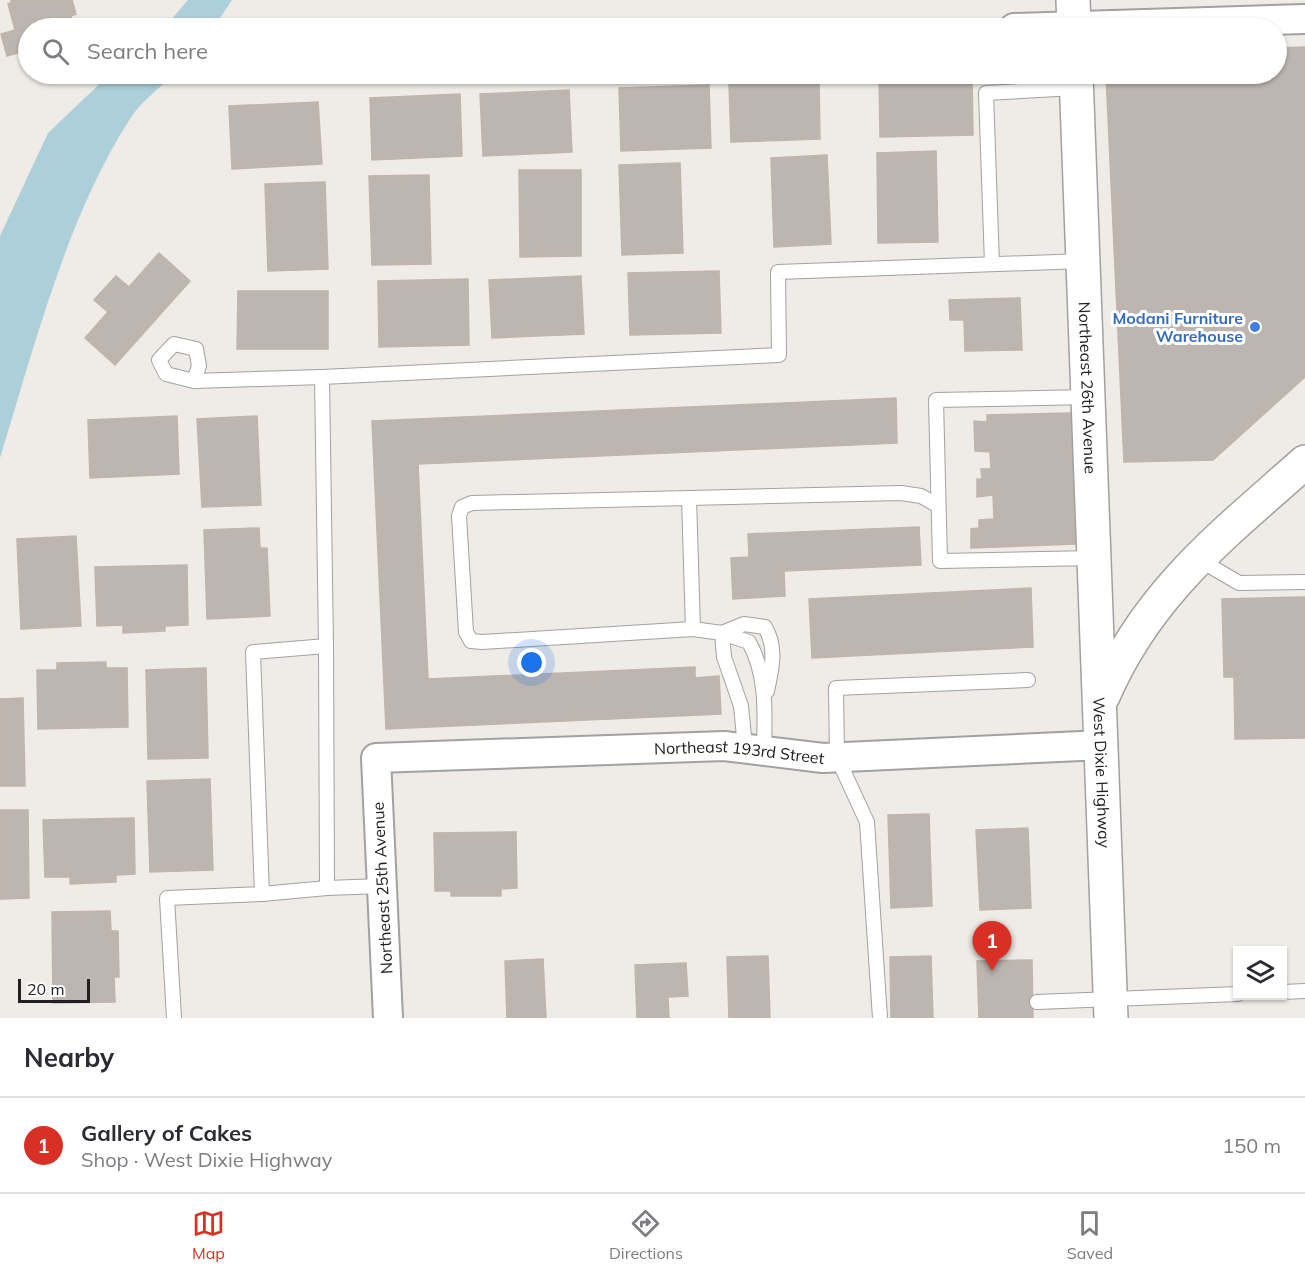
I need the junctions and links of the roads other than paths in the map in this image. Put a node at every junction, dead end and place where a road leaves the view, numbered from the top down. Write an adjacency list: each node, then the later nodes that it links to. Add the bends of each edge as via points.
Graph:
1 (1287, 19): 2 (street)
2 (1305, 19)
3 (1048, 84): 6 (lane, via 986,93)
4 (1076, 84): 5 (street, Northeast 26th Avenue)
5 (1084, 261): 6 (lane); 9 (street, Northeast 26th Avenue)
6 (992, 264): 7 (lane, via 778,272 778,355)
7 (321, 377): 8 (lane); 18 (lane)
8 (194, 381)
9 (1089, 397): 12 (lane, via 936,400); 13 (street, Northeast 26th Avenue)
10 (1305, 462): 14 (street, West Dixie Highway)
11 (689, 498): 12 (lane, via 901,493 921,496); 16 (lane); 16 (lane, via 472,503 462,507 459,516 466,632 471,640)
12 (937, 505): 13 (lane, via 940,561)
13 (1095, 558): 20 (street, Northeast 26th Avenue)
14 (1198, 558): 15 (lane, via 1239,583); 20 (street, West Dixie Highway, via 1136,631)
15 (1305, 582)
16 (693, 629): 17 (lane)
17 (722, 633): 21 (lane, via 749,642 758,658); 21 (lane, via 744,624 765,627 772,639 774,658); 23 (lane, via 724,657)
18 (326, 646): 27 (lane); 28 (lane, via 253,652)
19 (1028, 680): 24 (lane, via 836,688)
20 (1101, 700): 22 (street, West Dixie Highway)
21 (765, 702): 23 (lane)
22 (1103, 745): 24 (street, Northeast 193rd Street); 33 (street, West Dixie Highway)
23 (754, 748): 24 (street, Northeast 193rd Street); 25 (street, Northeast 193rd Street, via 696,746)
24 (837, 757): 36 (lane, via 867,822)
25 (376, 758): 26 (street, Northeast 25th Avenue)
26 (382, 886): 27 (lane); 35 (street, Northeast 25th Avenue)
27 (327, 888): 28 (lane)
28 (262, 894): 34 (lane, via 167,898)
29 (1305, 991): 30 (lane)
30 (1287, 992)
31 (1233, 995): 33 (lane)
32 (1037, 1002): 33 (lane)
33 (1111, 1009)
34 (174, 1018)
35 (388, 1018)
36 (880, 1018)

